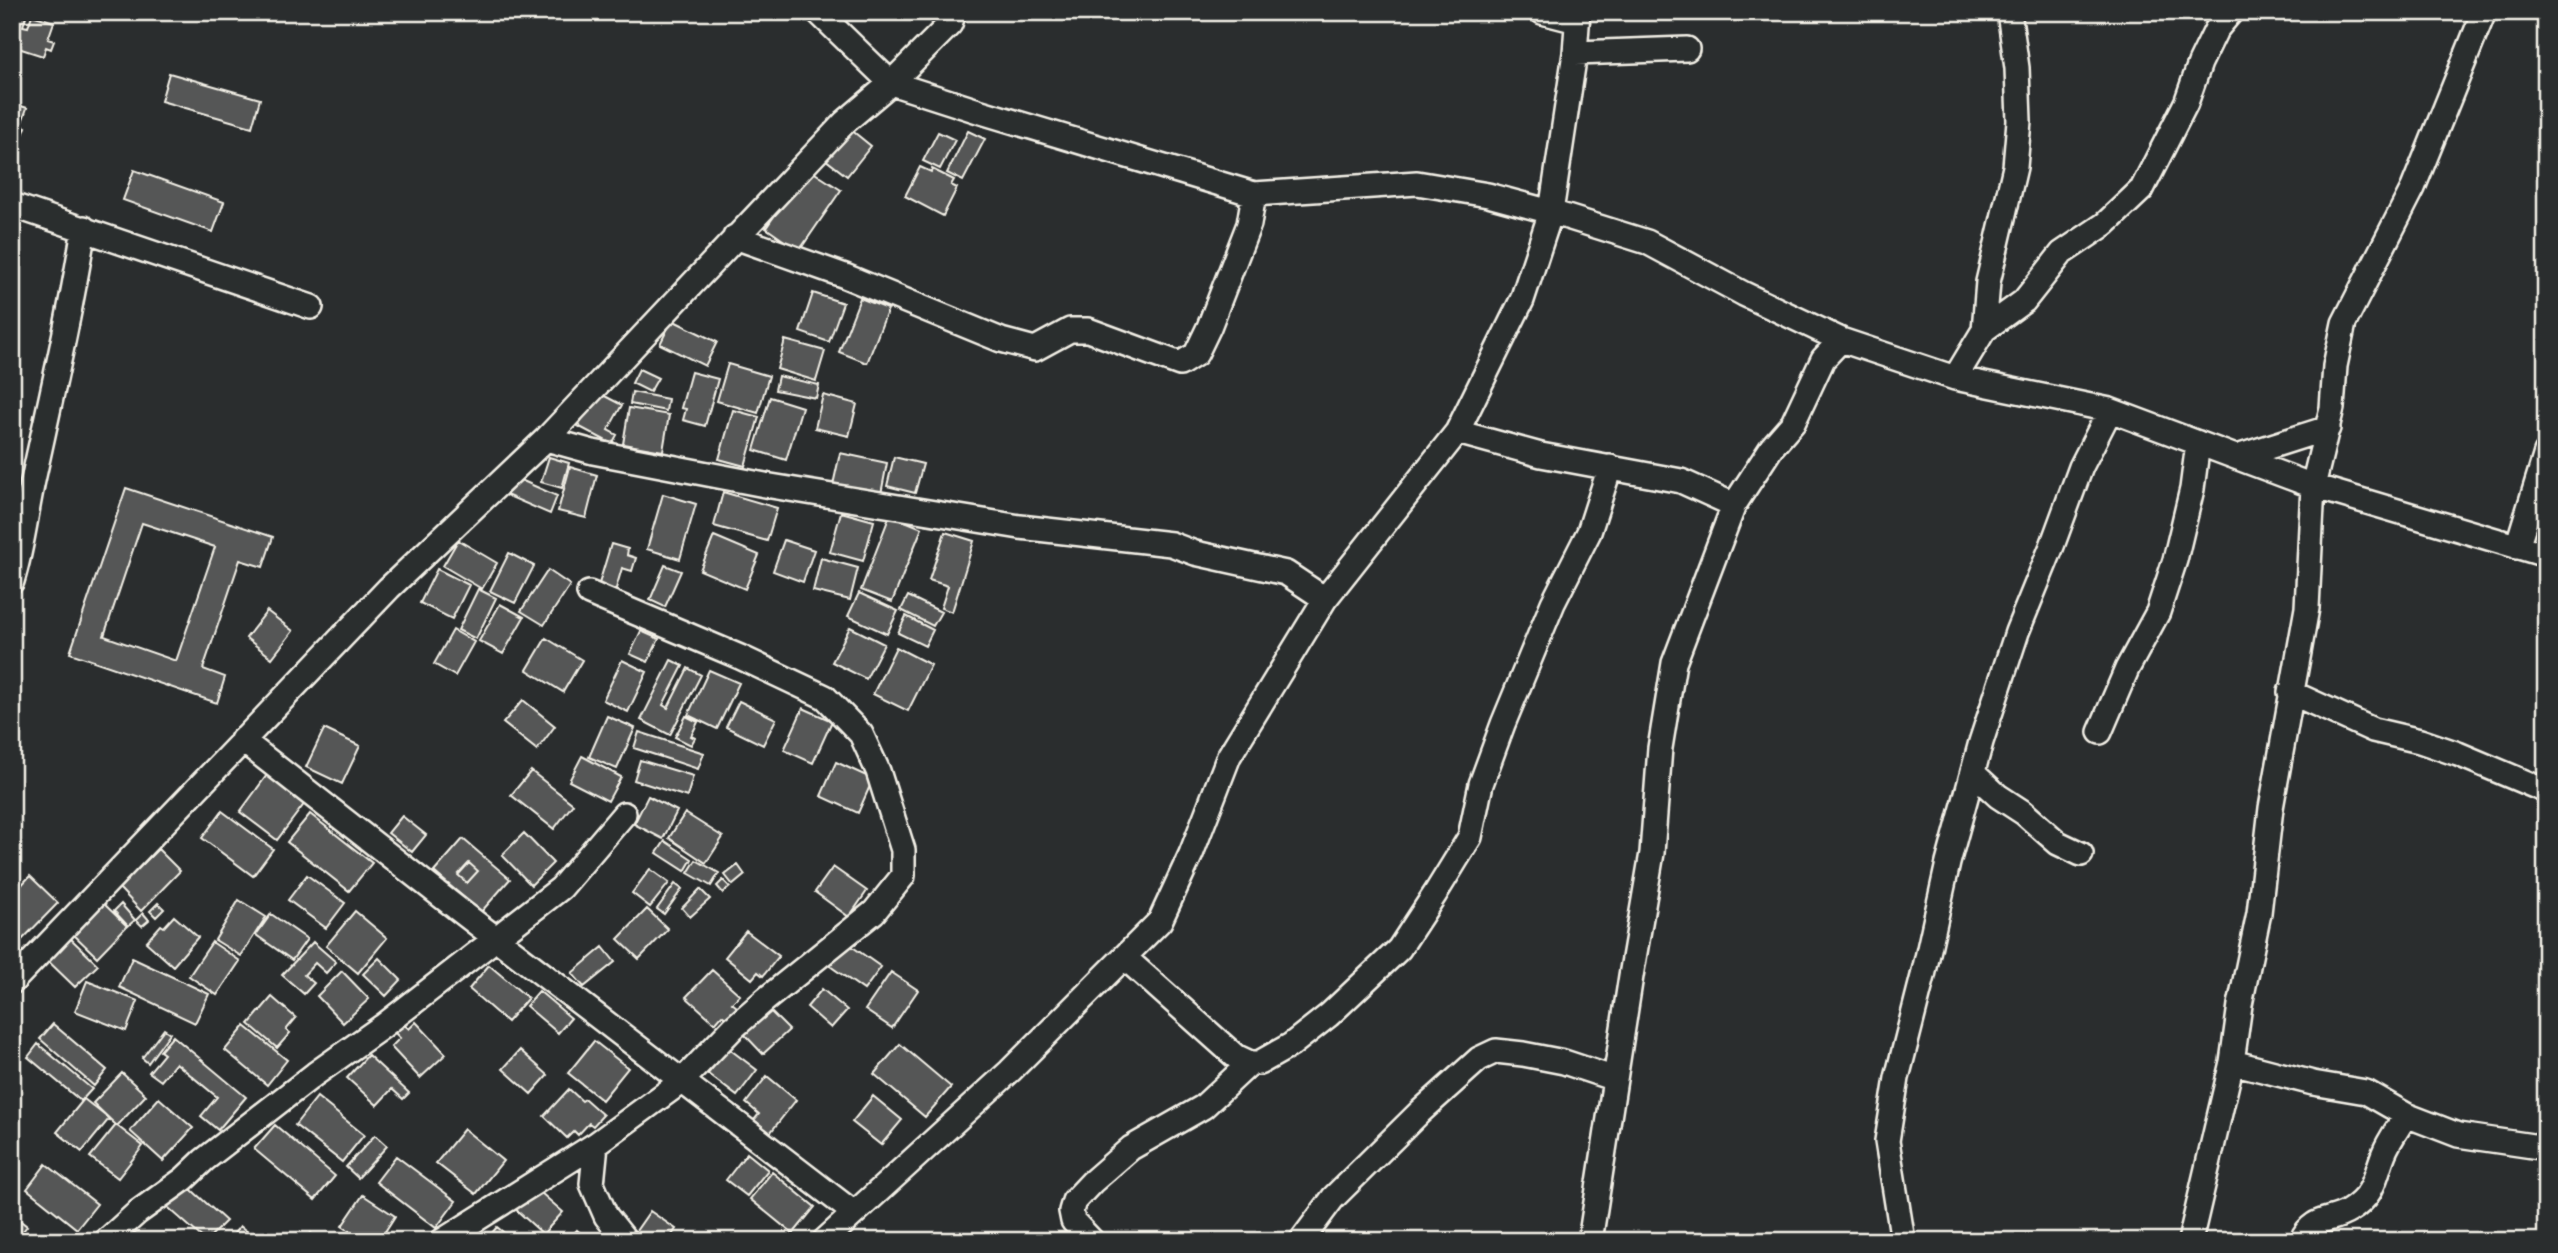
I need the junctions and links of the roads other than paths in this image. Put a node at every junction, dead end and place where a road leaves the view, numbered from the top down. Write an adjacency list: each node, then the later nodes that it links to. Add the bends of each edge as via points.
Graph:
1 (818, 12): 10 (street)
2 (954, 12): 10 (street, via 950,24)
3 (1542, 12): 7 (street)
4 (2009, 12): 17 (street, via 2017,68 2018,133 2015,167 1988,282)
5 (2231, 12): 17 (street, via 2200,62 2186,103 2142,189 2105,224 2062,253 2024,301)
6 (2484, 12): 21 (street, via 2413,188 2344,323)
7 (1578, 16): 9 (street)
8 (1687, 50): 9 (street)
9 (1576, 54): 13 (street)
10 (891, 83): 11 (street); 15 (street, via 845,122)
11 (1254, 194): 13 (street, via 1417,183); 15 (street, via 1249,224 1209,327 1196,355 1180,364 1088,330 1070,330 1035,349 1013,343)
12 (12, 205): 14 (street)
13 (1551, 212): 18 (street, via 1647,242); 22 (street, via 1522,300)
14 (84, 228): 16 (street); 32 (street, via 72,305)
15 (734, 237): 23 (street)
16 (311, 306)
17 (1984, 330): 19 (street)
18 (1841, 340): 19 (street); 29 (street, via 1823,359 1793,423)
19 (1955, 378): 20 (street)
20 (2110, 410): 24 (street); 38 (street, via 2081,467 2017,632)
21 (2328, 428): 26 (street); 28 (street)
22 (1457, 432): 27 (street, via 1541,455); 34 (street)
23 (546, 439): 34 (street, via 765,485 1020,527 1171,544 1286,573); 37 (street, via 389,588)
24 (2199, 443): 26 (street); 36 (street, via 2192,489 2162,599)
25 (2546, 453): 30 (street)
26 (2237, 457): 28 (street)
27 (1610, 467): 29 (street, via 1682,481); 46 (street, via 1588,532 1503,724 1481,784 1470,837 1399,949 1291,1045 1259,1063)
28 (2313, 486): 30 (street); 35 (street, via 2307,608)
29 (1734, 506): 47 (street, via 1674,663 1660,748 1652,853)
30 (2517, 547): 31 (street)
31 (2546, 555)
32 (12, 581)
33 (589, 593): 48 (street, via 825,697 861,734 903,850 903,876 874,912 733,1028)
34 (1325, 599): 43 (street, via 1229,757 1160,921)
35 (2290, 692): 39 (street, via 2373,730 2458,754); 45 (street, via 2259,913)
36 (2101, 732)
37 (242, 740): 42 (street); 44 (street)
38 (1973, 773): 41 (street, via 2058,843); 60 (street, via 1896,1078 1888,1141)
39 (2546, 790)
40 (624, 814): 42 (street, via 561,888)
41 (2081, 855)
42 (496, 937): 48 (street); 53 (street, via 314,1074)
43 (1124, 957): 46 (street, via 1235,1056); 52 (street, via 1010,1071)
44 (12, 982)
45 (2232, 1062): 49 (street, via 2366,1092); 61 (street)
46 (1250, 1063): 57 (street, via 1203,1108 1131,1148 1074,1201 1073,1221)
47 (1615, 1079): 58 (street, via 1523,1054 1496,1051 1479,1059 1333,1198); 59 (street)
48 (681, 1082): 50 (street); 52 (street)
49 (2406, 1115): 51 (street, via 2458,1135); 62 (street, via 2385,1151 2372,1191 2348,1212 2320,1220 2305,1231)
50 (596, 1144): 54 (street); 55 (street, via 592,1184 606,1216)
51 (2546, 1149)
52 (854, 1213): 56 (street)
53 (106, 1241)
54 (442, 1241)
55 (626, 1241)
56 (824, 1241)
57 (1092, 1241)
58 (1301, 1241)
59 (1590, 1241)
60 (1903, 1241)
61 (2190, 1241)
62 (2301, 1241)

